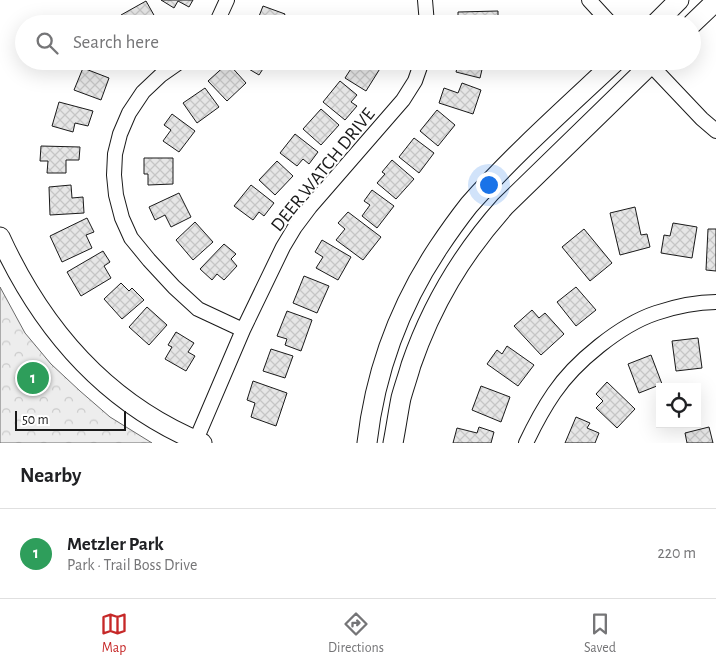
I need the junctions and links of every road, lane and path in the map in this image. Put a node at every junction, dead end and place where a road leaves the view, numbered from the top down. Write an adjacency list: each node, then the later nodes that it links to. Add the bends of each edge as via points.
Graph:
1 (227, 0): 6 (street)
2 (424, 0): 7 (street)
3 (589, 0): 8 (street)
4 (679, 0): 9 (street)
5 (716, 1): 10 (street)
6 (220, 15)
7 (426, 15)
8 (603, 15)
9 (664, 15)
10 (701, 15)
11 (168, 70): 19 (street, via 143,92 120,134 114,175 122,218 131,238 174,287 198,309)
12 (419, 70): 19 (street, DEER WATCH DRIVE, via 403,100 295,227 282,247)
13 (607, 70): 21 (street, via 486,187 441,243 413,290 390,344 381,369)
14 (643, 70): 22 (street, via 505,206 453,274 416,350 402,396)
15 (658, 70): 16 (street)
16 (716, 131)
17 (0, 237): 20 (street, via 32,296 76,356 134,406)
18 (716, 302): 23 (street, via 655,313 605,340 555,391)
19 (243, 330): 20 (street, DEER WATCH DRIVE)
20 (199, 442)
21 (367, 443)
22 (393, 443)
23 (526, 443)

